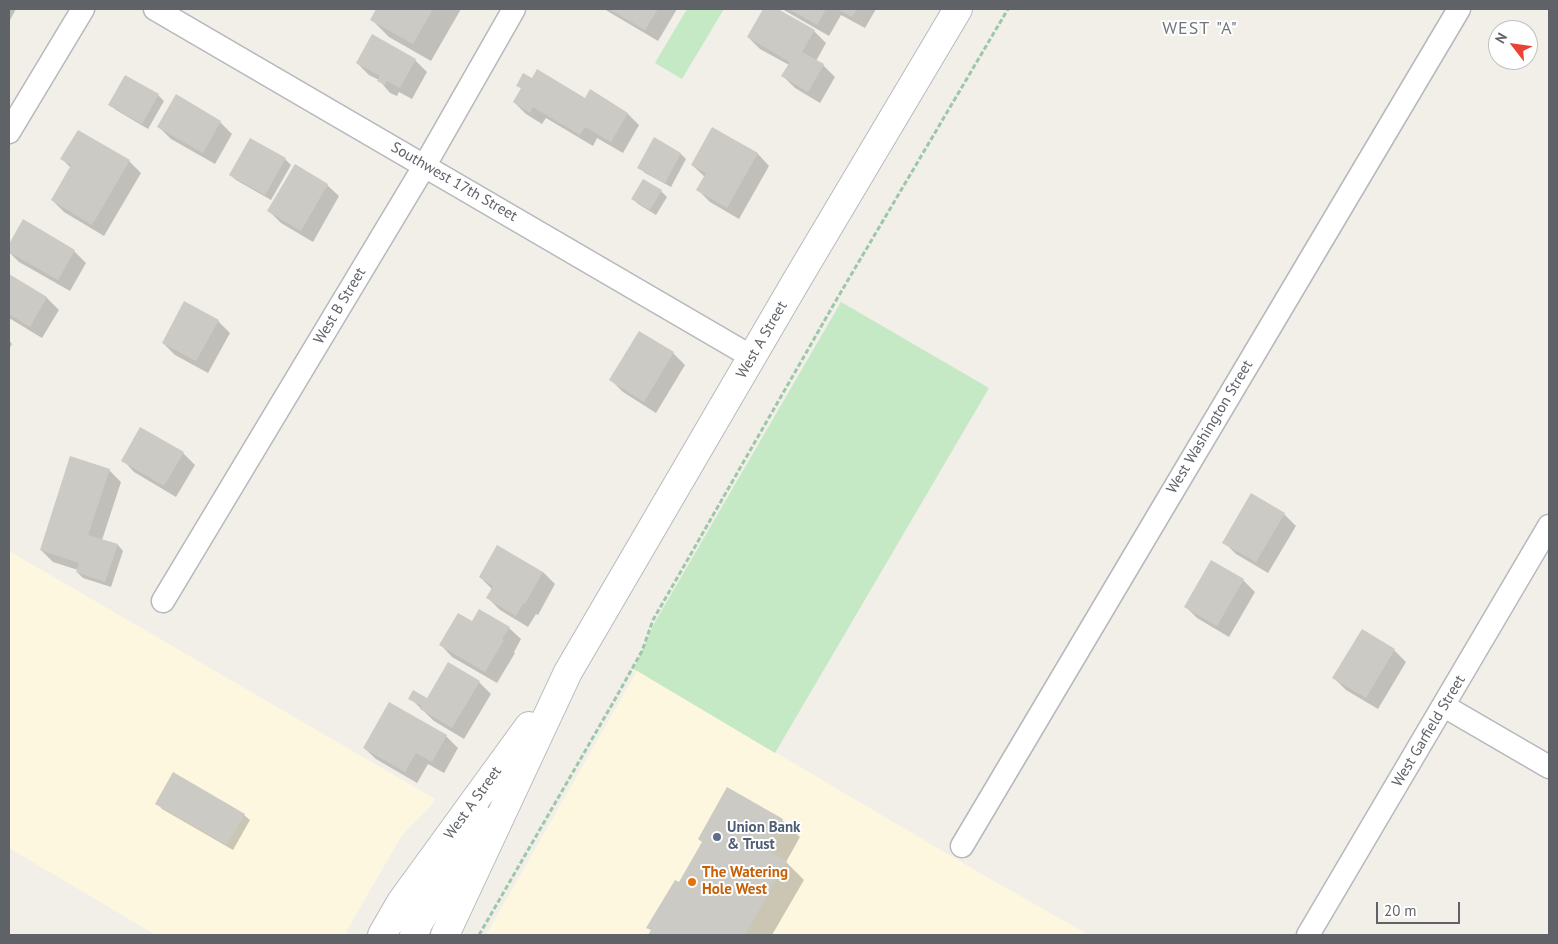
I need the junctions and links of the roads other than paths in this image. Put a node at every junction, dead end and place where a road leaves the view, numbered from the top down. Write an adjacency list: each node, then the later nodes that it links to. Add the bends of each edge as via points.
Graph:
1 (82, 9): 6 (street)
2 (155, 9): 7 (street, Southwest 17th Street)
3 (514, 9): 7 (street, West B Street)
4 (958, 9): 8 (main road, West A Street)
5 (1459, 9): 14 (street, West Washington Street)
6 (9, 132)
7 (425, 165): 8 (street, Southwest 17th Street); 10 (street, West B Street)
8 (752, 357): 11 (main road, West A Street)
9 (1549, 526): 12 (street, West Garfield Street)
10 (163, 601)
11 (568, 672): 15 (main road, West A Street, via 401,902); 16 (main road); 17 (main road, West A Street)
12 (1444, 706): 13 (street); 18 (street, West Garfield Street)
13 (1549, 766)
14 (962, 846)
15 (382, 935)
16 (414, 935)
17 (444, 935)
18 (1308, 935)

